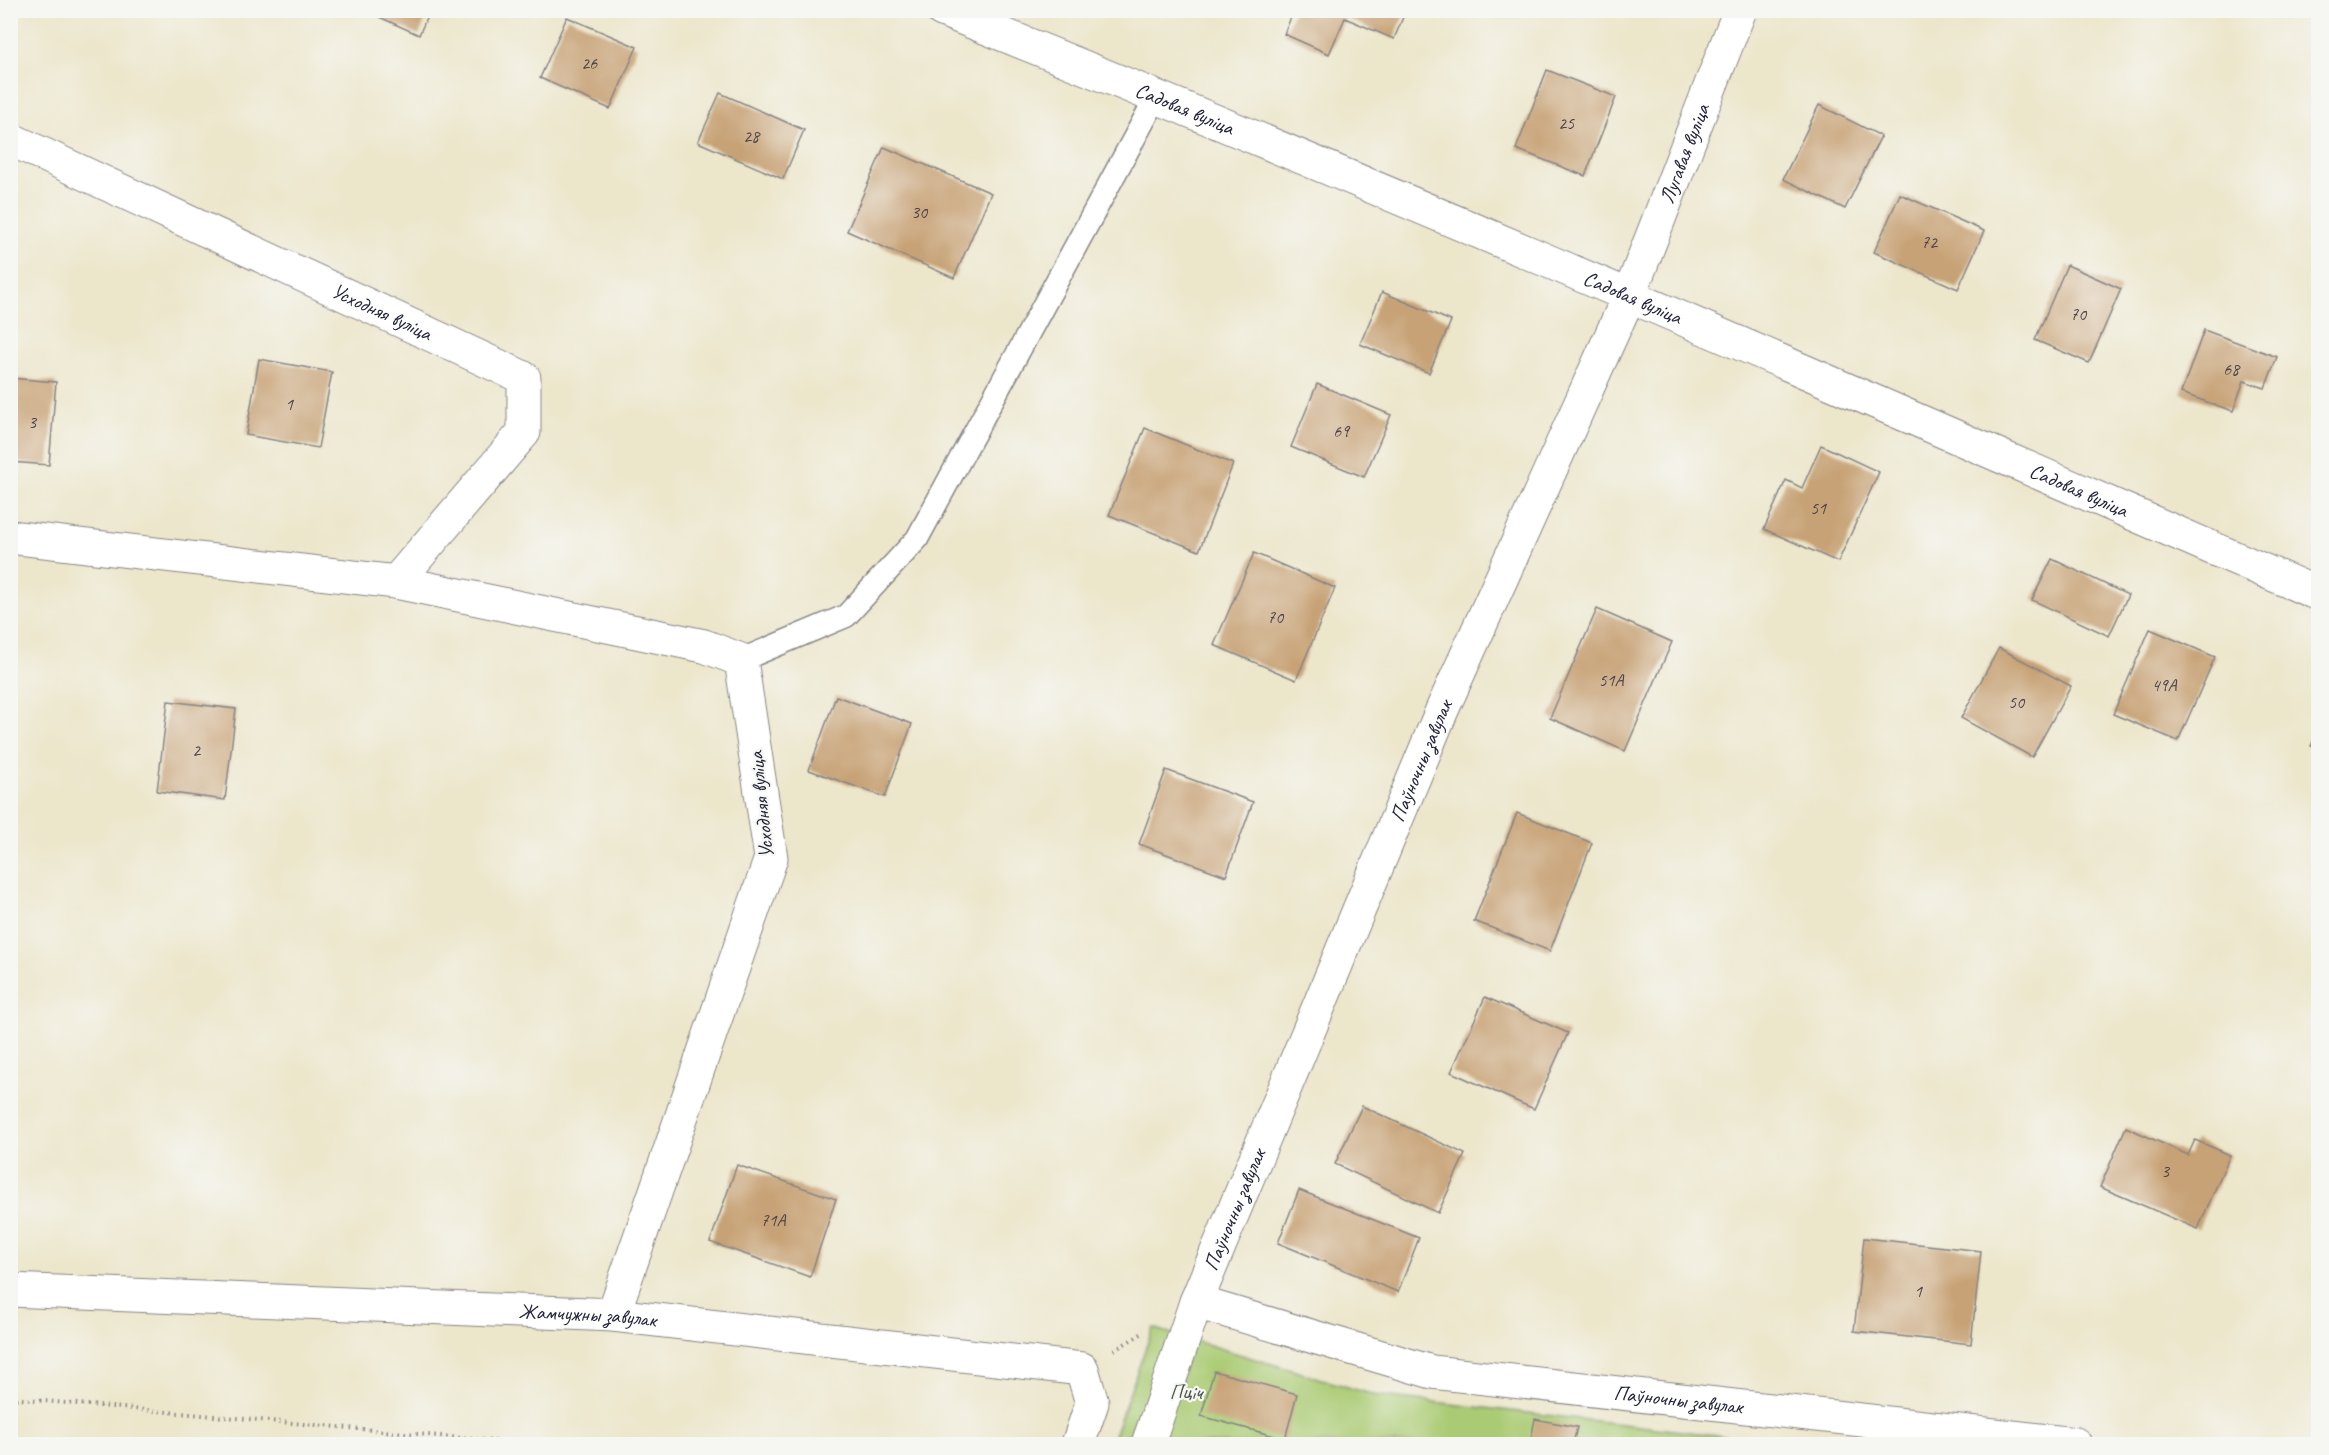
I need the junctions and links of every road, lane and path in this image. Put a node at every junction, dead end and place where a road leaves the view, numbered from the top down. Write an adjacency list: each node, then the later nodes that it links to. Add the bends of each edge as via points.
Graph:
1 (942, 10): 3 (street, Садовая вуліца)
2 (1740, 10): 5 (street, Лугавая вуліца)
3 (1157, 96): 5 (street, Садовая вуліца); 9 (lane, via 917,540 846,616)
4 (10, 139): 7 (street, Усходняя вуліца, via 524,378 524,432)
5 (1629, 296): 8 (street, Садовая вуліца); 11 (street, Паўночны завулак, via 1442,710)
6 (10, 537): 7 (street)
7 (396, 582): 9 (street, via 704,646)
8 (2319, 594)
9 (741, 660): 12 (street, Усходняя вуліца, via 771,858)
10 (10, 1290): 12 (street, Жамчужны завулак)
11 (1196, 1302): 13 (path); 17 (street); 18 (street, Паўночны завулак, via 1432,1372)
12 (612, 1315): 13 (street, Жамчужны завулак)
13 (1082, 1369): 16 (street, via 1092,1403)
14 (10, 1398): 15 (path)
15 (530, 1444)
16 (1078, 1444)
17 (1148, 1444)
18 (2075, 1444)

